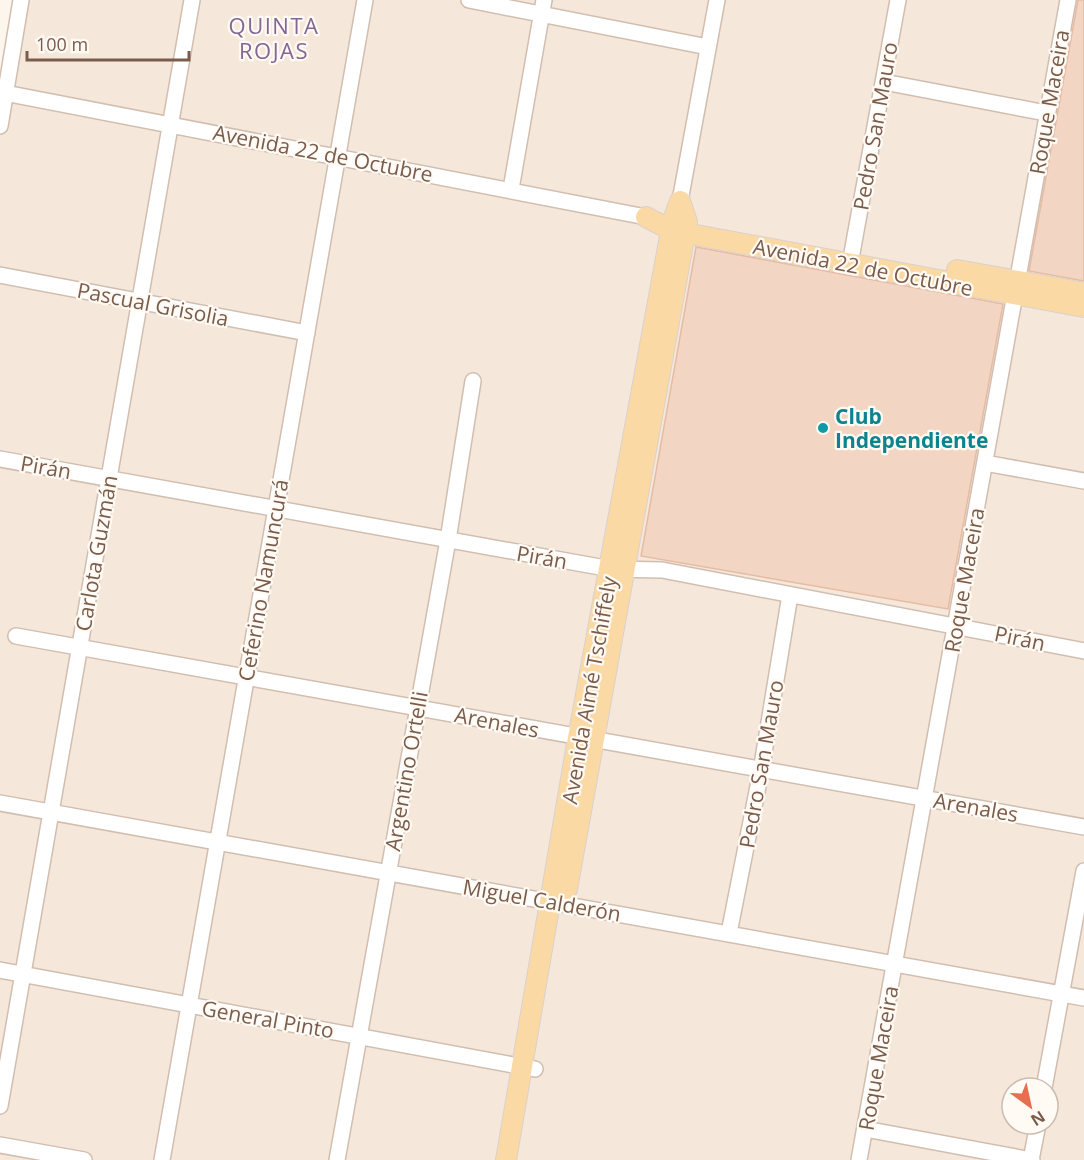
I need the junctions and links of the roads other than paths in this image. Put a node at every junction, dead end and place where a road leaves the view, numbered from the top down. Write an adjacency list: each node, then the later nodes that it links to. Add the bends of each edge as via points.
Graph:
1 (21, 0): 11 (street)
2 (192, 0): 13 (street, Carlota Guzmán)
3 (365, 0): 15 (street, Ceferino Namuncurá)
4 (469, 0): 8 (street)
5 (717, 0): 9 (street)
6 (898, 0): 10 (street, Pedro San Mauro)
7 (1068, 0): 12 (street, Roque Maceira)
8 (543, 6): 9 (street); 16 (street)
9 (708, 47): 17 (street)
10 (884, 82): 12 (street); 20 (street, Pedro San Mauro)
11 (3, 92): 13 (street, Avenida 22 de Octubre); 14 (street)
12 (1046, 113): 22 (street, Roque Maceira)
13 (170, 124): 15 (street, Avenida 22 de Octubre); 24 (street, Carlota Guzmán)
14 (0, 126)
15 (338, 157): 16 (street, Avenida 22 de Octubre); 26 (street, Ceferino Namuncurá)
16 (511, 189): 18 (street, Avenida 22 de Octubre)
17 (680, 201): 19 (main road)
18 (646, 217): 19 (main road, Avenida 22 de Octubre)
19 (679, 227): 20 (main road, Avenida 22 de Octubre); 22 (main road, Avenida 22 de Octubre); 34 (main road, Avenida Aimé Tschiffely)
20 (852, 253): 22 (main road, Avenida 22 de Octubre)
21 (0, 275): 24 (street, Pascual Grisolia)
22 (1017, 288): 23 (main road, Avenida 22 de Octubre); 25 (main road, Avenida 22 de Octubre); 29 (street, Roque Maceira)
23 (1084, 293)
24 (140, 301): 26 (street, Pascual Grisolia); 30 (street, Carlota Guzmán)
25 (1084, 308)
26 (307, 333): 32 (street, Ceferino Namuncurá)
27 (473, 381): 33 (street, Argentino Ortelli)
28 (0, 459): 30 (street, Pirán)
29 (985, 463): 31 (street); 36 (street, Roque Maceira)
30 (109, 479): 32 (street, Pirán); 38 (street, Carlota Guzmán)
31 (1084, 481)
32 (276, 509): 33 (street, Pirán); 40 (street, Ceferino Namuncurá)
33 (448, 540): 34 (street, Pirán); 41 (street, Argentino Ortelli)
34 (618, 569): 35 (street, Pirán, via 662,570); 42 (main road, Avenida Aimé Tschiffely)
35 (790, 595): 36 (street, Pirán); 43 (street, Pedro San Mauro)
36 (956, 625): 39 (street, Pirán); 44 (street, Roque Maceira)
37 (16, 636): 38 (street, Arenales)
38 (80, 647): 40 (street, Arenales); 46 (street, Carlota Guzmán)
39 (1084, 651)
40 (246, 678): 41 (street, Arenales); 48 (street, Ceferino Namuncurá)
41 (417, 706): 42 (street, Arenales); 50 (street, Argentino Ortelli)
42 (586, 739): 43 (street, Arenales); 51 (main road, Avenida Aimé Tschiffely)
43 (760, 771): 44 (street, Arenales); 52 (street, Pedro San Mauro)
44 (923, 798): 47 (street, Arenales); 53 (street, Roque Maceira)
45 (0, 802): 46 (street, Miguel Calderón)
46 (51, 812): 48 (street, Miguel Calderón); 55 (street, Carlota Guzmán)
47 (1084, 827)
48 (218, 842): 50 (street, Miguel Calderón); 58 (street, Ceferino Namuncurá)
49 (1084, 871): 56 (street)
50 (389, 872): 51 (street, Miguel Calderón); 59 (street, Argentino Ortelli)
51 (558, 903): 52 (street, Miguel Calderón); 60 (main road, Avenida Aimé Tschiffely)
52 (729, 933): 53 (street, Miguel Calderón)
53 (895, 963): 56 (street, Miguel Calderón); 63 (street, Roque Maceira)
54 (0, 970): 55 (street, General Pinto)
55 (23, 974): 58 (street, General Pinto); 62 (street, Carlota Guzmán)
56 (1061, 994): 57 (street, Miguel Calderón); 61 (street)
57 (1084, 998)
58 (189, 1005): 59 (street, General Pinto); 67 (street, Ceferino Namuncurá)
59 (359, 1036): 60 (street, General Pinto); 68 (street, Argentino Ortelli)
60 (529, 1068): 69 (main road, Avenida Aimé Tschiffely); 70 (main road, Avenida Aimé Tschiffely)
61 (1046, 1076)
62 (0, 1106)
63 (865, 1129): 71 (street, Roque Maceira); 72 (street)
64 (1036, 1136): 72 (street)
65 (0, 1145): 66 (street)
66 (84, 1160)
67 (162, 1160)
68 (337, 1160)
69 (506, 1160)
70 (519, 1160)
71 (859, 1160)
72 (1032, 1160)

